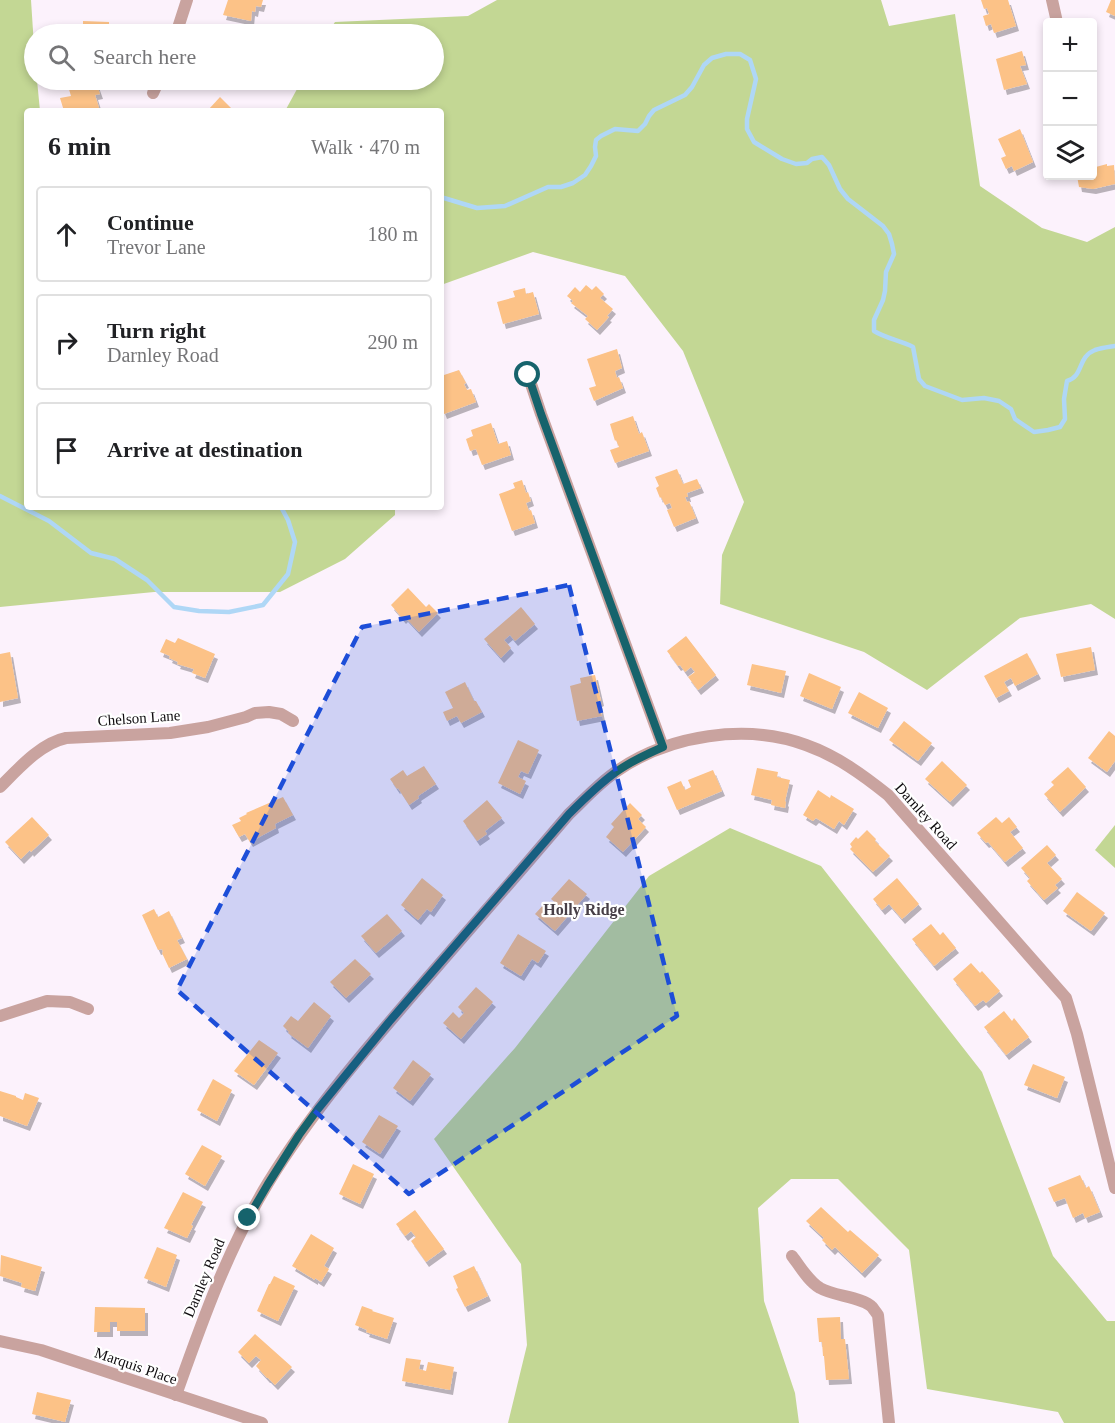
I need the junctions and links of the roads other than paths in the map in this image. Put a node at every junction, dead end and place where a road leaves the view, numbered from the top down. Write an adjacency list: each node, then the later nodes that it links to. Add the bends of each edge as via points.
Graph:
1 (187, 0): 4 (street)
2 (1052, 0): 3 (street)
3 (1057, 18)
4 (179, 24)
5 (154, 90): 6 (street)
6 (153, 93)
7 (528, 375): 9 (street)
8 (293, 721): 10 (street, Chelson Lane, via 281,714 255,713 170,733 57,740)
9 (663, 747): 13 (street, Darnley Road, via 708,736 737,734 790,740 834,757 888,795 1066,998); 16 (street, Darnley Road, via 617,771 569,814 318,1109 268,1184 228,1257)
10 (0, 787)
11 (88, 1009): 12 (street, via 70,1002 47,1001)
12 (0, 1016)
13 (1115, 1188)
14 (792, 1256): 18 (street, via 819,1288 867,1303 878,1315)
15 (0, 1341): 16 (street, Marquis Place, via 41,1350)
16 (176, 1395): 17 (street, Marquis Place)
17 (262, 1423)
18 (889, 1423)

